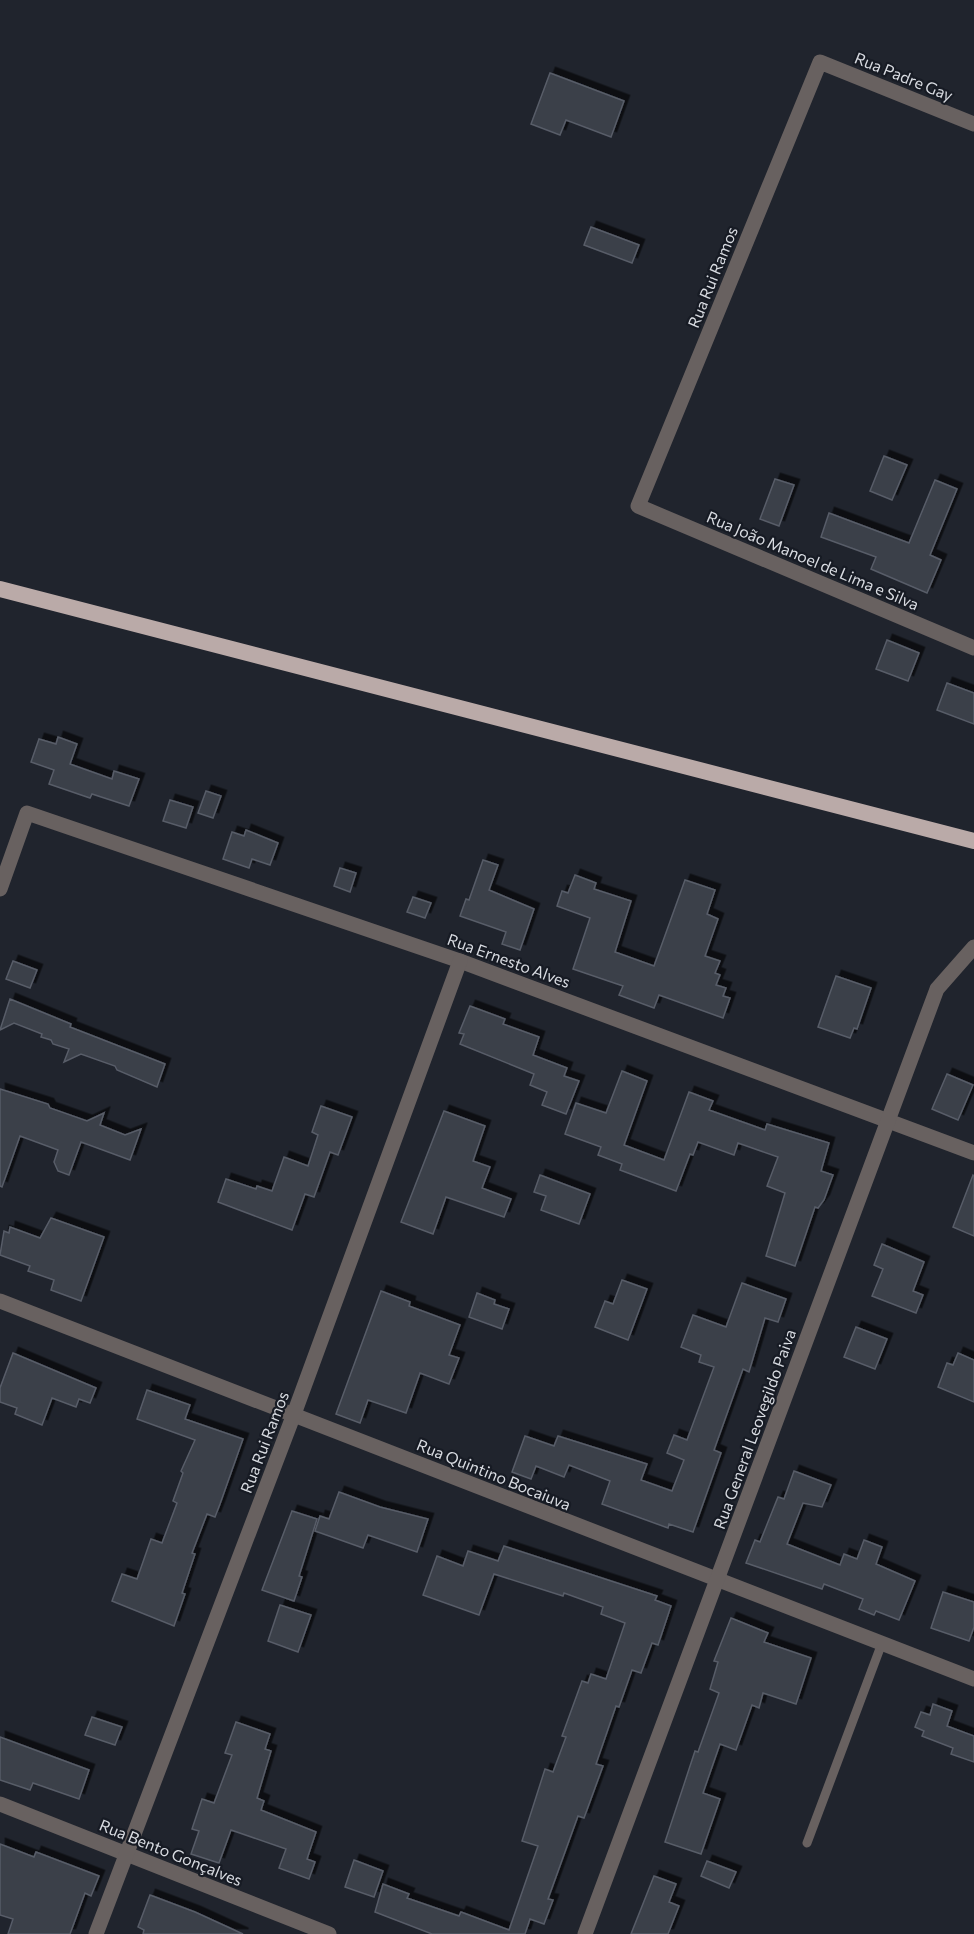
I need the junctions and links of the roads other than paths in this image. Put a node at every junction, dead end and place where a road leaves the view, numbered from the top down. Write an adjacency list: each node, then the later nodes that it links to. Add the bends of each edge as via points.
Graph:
1 (819, 62): 2 (street, Rua Padre Gay); 3 (street, Rua Rui Ramos)
2 (974, 124)
3 (638, 506): 5 (street, Rua João Manoel de Lima e Silva)
4 (0, 589): 6 (highway)
5 (974, 648)
6 (974, 841)
7 (0, 889): 9 (street, Rua Ernesto Alves, via 27,813)
8 (974, 947): 10 (street, Rua General Leovegildo Paiva, via 937,989)
9 (460, 961): 10 (street, Rua Ernesto Alves); 13 (street, Rua Rui Ramos)
10 (888, 1120): 11 (street, Rua Ernesto Alves); 14 (street, Rua General Leovegildo Paiva)
11 (974, 1153)
12 (0, 1301): 13 (street, Rua Quintino Bocaiuva)
13 (294, 1414): 14 (street, Rua Quintino Bocaiuva); 19 (street, Rua Rui Ramos)
14 (717, 1581): 15 (street, Rua Quintino Bocaiuva); 22 (street, Rua General Leovegildo Paiva)
15 (882, 1643): 16 (street, Rua Quintino Bocaiuva); 18 (lane)
16 (974, 1679)
17 (0, 1804): 19 (street, Rua Bento Gonçalves)
18 (807, 1843)
19 (127, 1854): 20 (street, Rua Rui Ramos); 21 (street, Rua Bento Gonçalves)
20 (96, 1934)
21 (329, 1934)
22 (585, 1934)

